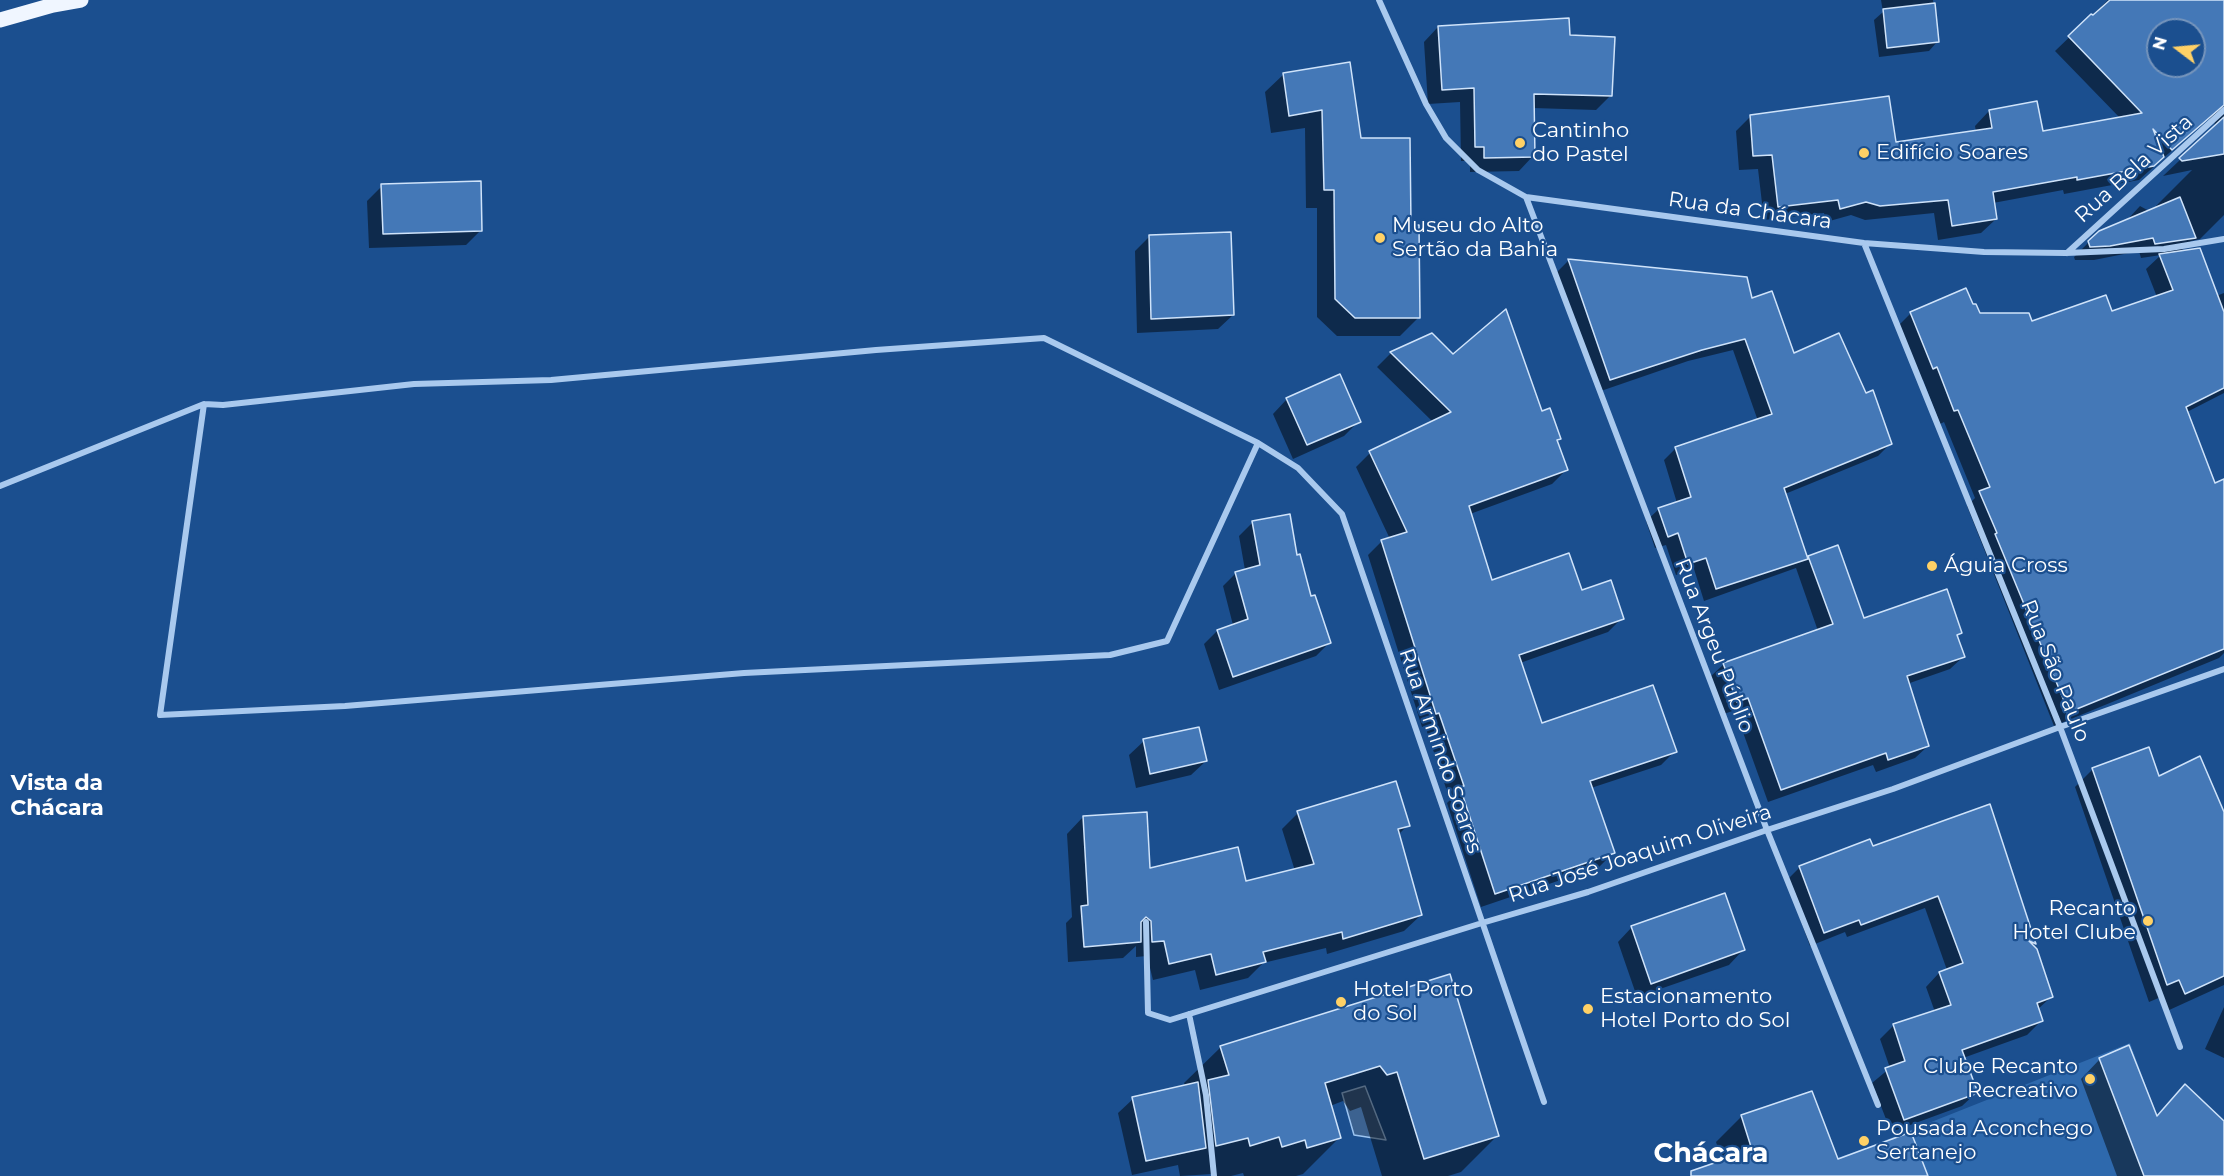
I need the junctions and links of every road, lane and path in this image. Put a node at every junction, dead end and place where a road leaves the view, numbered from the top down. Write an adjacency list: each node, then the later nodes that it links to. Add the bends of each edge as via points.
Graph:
1 (81, 0): 3 (main road)
2 (1379, 0): 5 (street, Rua da Chácara, via 1426,104 1446,138 1478,170)
3 (0, 20)
4 (2224, 110): 8 (street, Rua Bela Vista)
5 (1526, 197): 7 (street, Rua da Chácara); 14 (street, Rua Argeu Públio)
6 (2224, 239): 8 (street, Rua da Chácara, via 2164,249)
7 (1864, 243): 8 (street, Rua da Chácara, via 1984,252); 13 (street, Rua São Paulo)
8 (2066, 253)
9 (204, 404): 10 (street, Rua Armindo Soares, via 414,384 551,380 1044,338); 10 (street, via 160,715 345,706 744,673 1110,655 1144,647 1167,641); 11 (street)
10 (1258, 442): 16 (street, Rua Armindo Soares, via 1298,468 1342,514)
11 (0, 486)
12 (2224, 669): 13 (street, Rua José Joaquim Oliveira)
13 (2060, 727): 14 (street, Rua José Joaquim Oliveira, via 1893,789); 18 (street, Rua São Paulo)
14 (1767, 830): 16 (street, Rua José Joaquim Oliveira, via 1588,892); 20 (street, Rua Argeu Públio)
15 (1146, 922): 17 (street, Rua José Joaquim Oliveira, via 1148,1013 1170,1020)
16 (1482, 923): 17 (street, Rua José Joaquim Oliveira); 19 (street, Rua Armindo Soares)
17 (1189, 1014): 21 (street, via 1206,1095)
18 (2180, 1047)
19 (1544, 1102)
20 (1878, 1105)
21 (1214, 1176)

